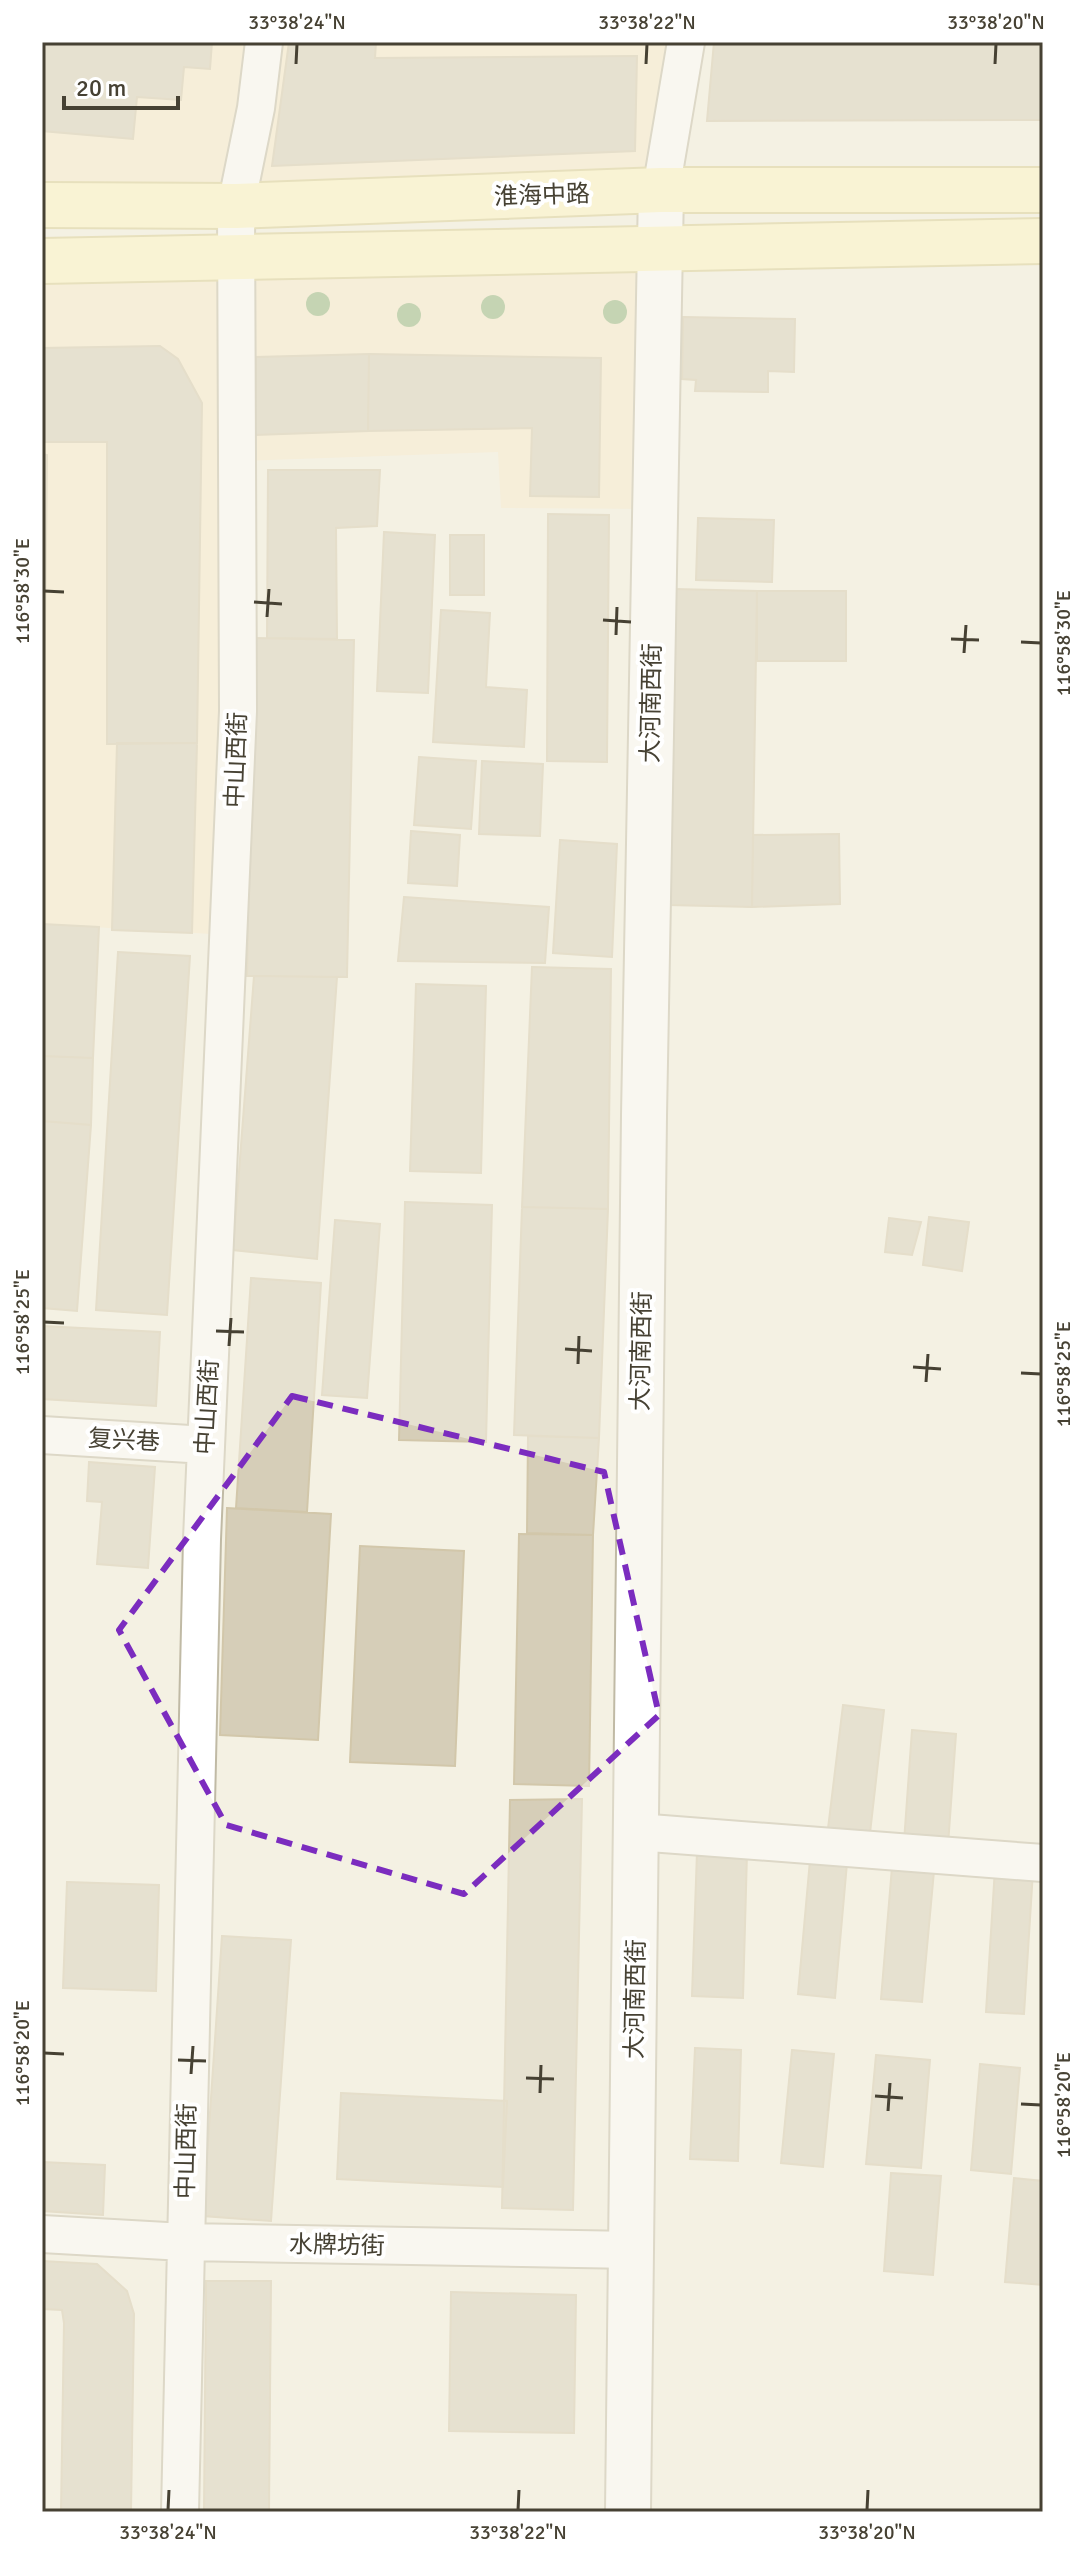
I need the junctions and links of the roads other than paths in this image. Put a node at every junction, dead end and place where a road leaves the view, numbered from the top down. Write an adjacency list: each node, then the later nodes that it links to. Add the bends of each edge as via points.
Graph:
1 (264, 42): 6 (street, 中山西街)
2 (686, 42): 3 (street)
3 (661, 190): 4 (main road, 淮海中路); 6 (main road, 淮海中路); 8 (street, 大河南西街)
4 (1043, 190)
5 (42, 205): 6 (main road, 淮海中路)
6 (236, 206): 9 (street, 中山西街)
7 (1043, 241): 8 (main road)
8 (659, 249): 9 (main road); 13 (street, 大河南西街)
9 (236, 258): 10 (main road); 12 (street, 中山西街, via 238,711)
10 (42, 261)
11 (42, 1435): 12 (street, 复兴巷)
12 (206, 1445): 16 (street, 中山西街)
13 (637, 1832): 14 (street); 17 (street, 大河南西街)
14 (1043, 1863)
15 (42, 2234): 16 (street, 水牌坊街)
16 (184, 2242): 17 (street, 水牌坊街); 18 (street, 中山西街)
17 (633, 2250): 19 (street, 大河南西街)
18 (180, 2512)
19 (628, 2512)

